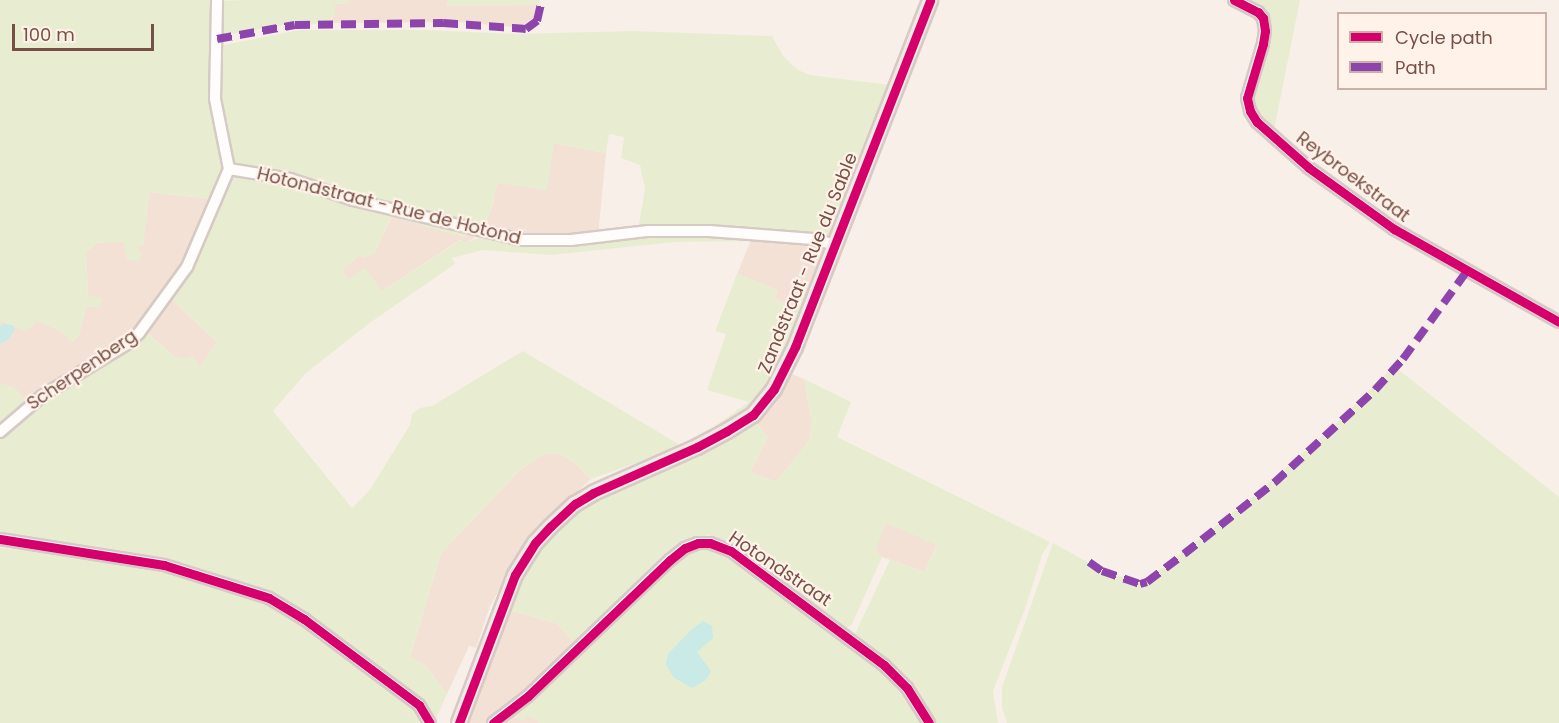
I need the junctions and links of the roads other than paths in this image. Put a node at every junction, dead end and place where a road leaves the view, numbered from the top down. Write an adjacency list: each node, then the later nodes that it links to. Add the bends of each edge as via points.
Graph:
1 (218, 0): 4 (street, via 215,99)
2 (930, 0): 5 (main road, Zandstraat - Rue du Sable)
3 (1234, 0): 6 (street, Reybroekstraat, via 1263,18 1263,44 1247,98 1257,122 1309,168 1378,219)
4 (229, 169): 5 (street, Hotondstraat - Rue de Hotond, via 283,178 353,200 522,240 702,231 813,239); 7 (street, Scherpenberg, via 187,267 139,333 42,396)
5 (835, 245): 10 (main road, Zandstraat - Rue du Sable, via 791,359 753,415 697,447 593,493 566,512 535,543 505,598)
6 (1559, 322)
7 (0, 432)
8 (0, 539): 9 (street, via 164,565 269,597 419,705)
9 (430, 723)
10 (459, 723)
11 (493, 723): 12 (street, Hotondstraat, via 528,696 670,560 685,548 710,543 732,551 884,665 907,688)
12 (929, 723)

